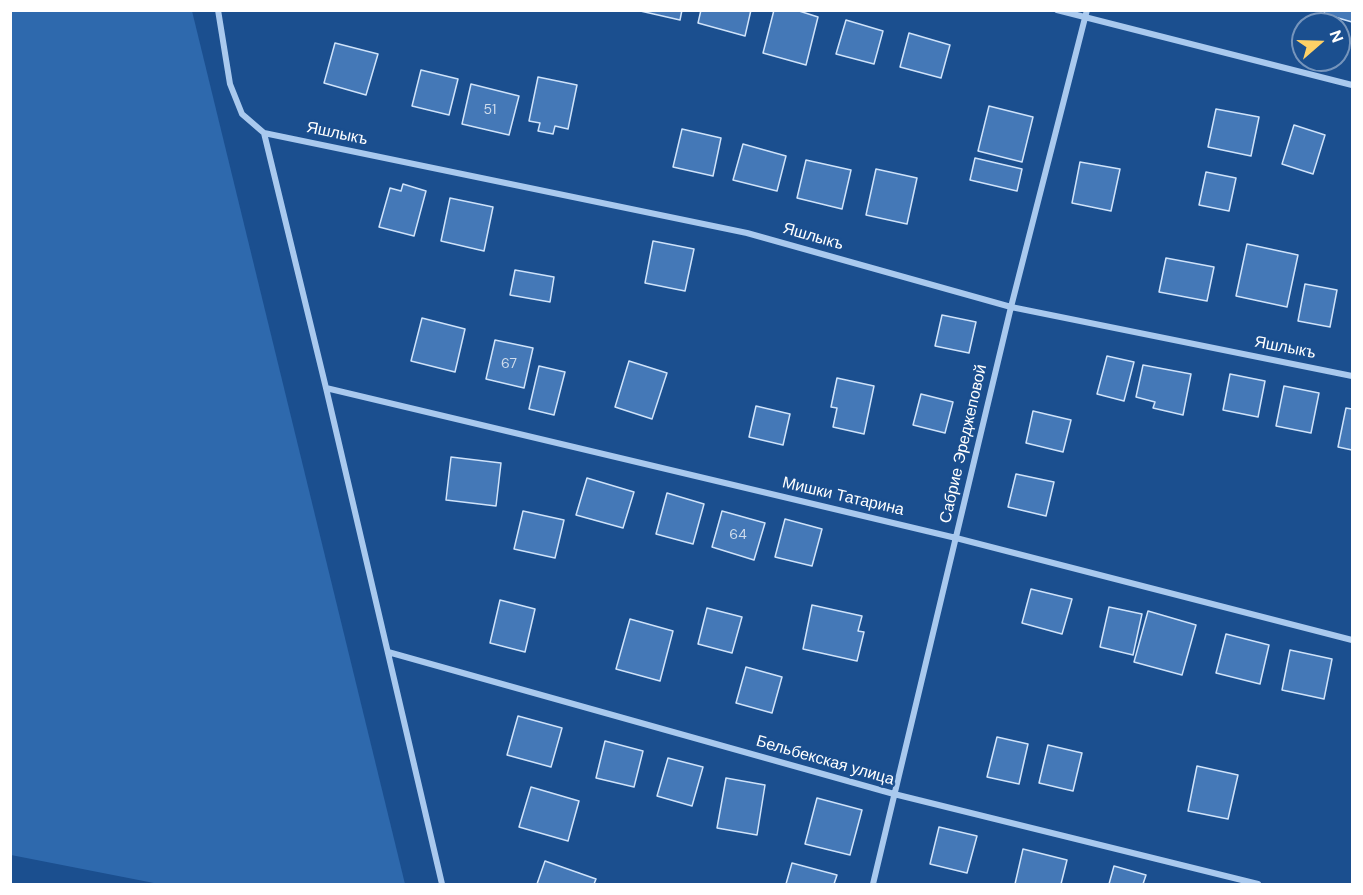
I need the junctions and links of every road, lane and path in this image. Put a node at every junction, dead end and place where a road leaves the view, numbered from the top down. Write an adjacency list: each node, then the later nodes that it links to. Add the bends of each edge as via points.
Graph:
1 (218, 10): 5 (street, via 230,84 242,114)
2 (1057, 10): 3 (street)
3 (1086, 14): 4 (street); 6 (street, Сабрие Эреджеповой)
4 (1353, 85)
5 (264, 133): 6 (street, Яшлыкъ, via 747,233); 8 (street)
6 (1011, 307): 7 (street, Яшлыкъ); 9 (street, Сабрие Эреджеповой)
7 (1353, 376)
8 (326, 388): 9 (street, Мишки Татарина); 11 (street)
9 (956, 538): 10 (street, Мишки Татарина); 12 (street, Сабрие Эреджеповой)
10 (1353, 640)
11 (388, 652): 12 (street, Бельбекская улица); 13 (street)
12 (894, 794): 14 (street, Сабрие Эреджеповой); 15 (street, Бельбекская улица)
13 (442, 885)
14 (873, 885)
15 (1258, 885)

